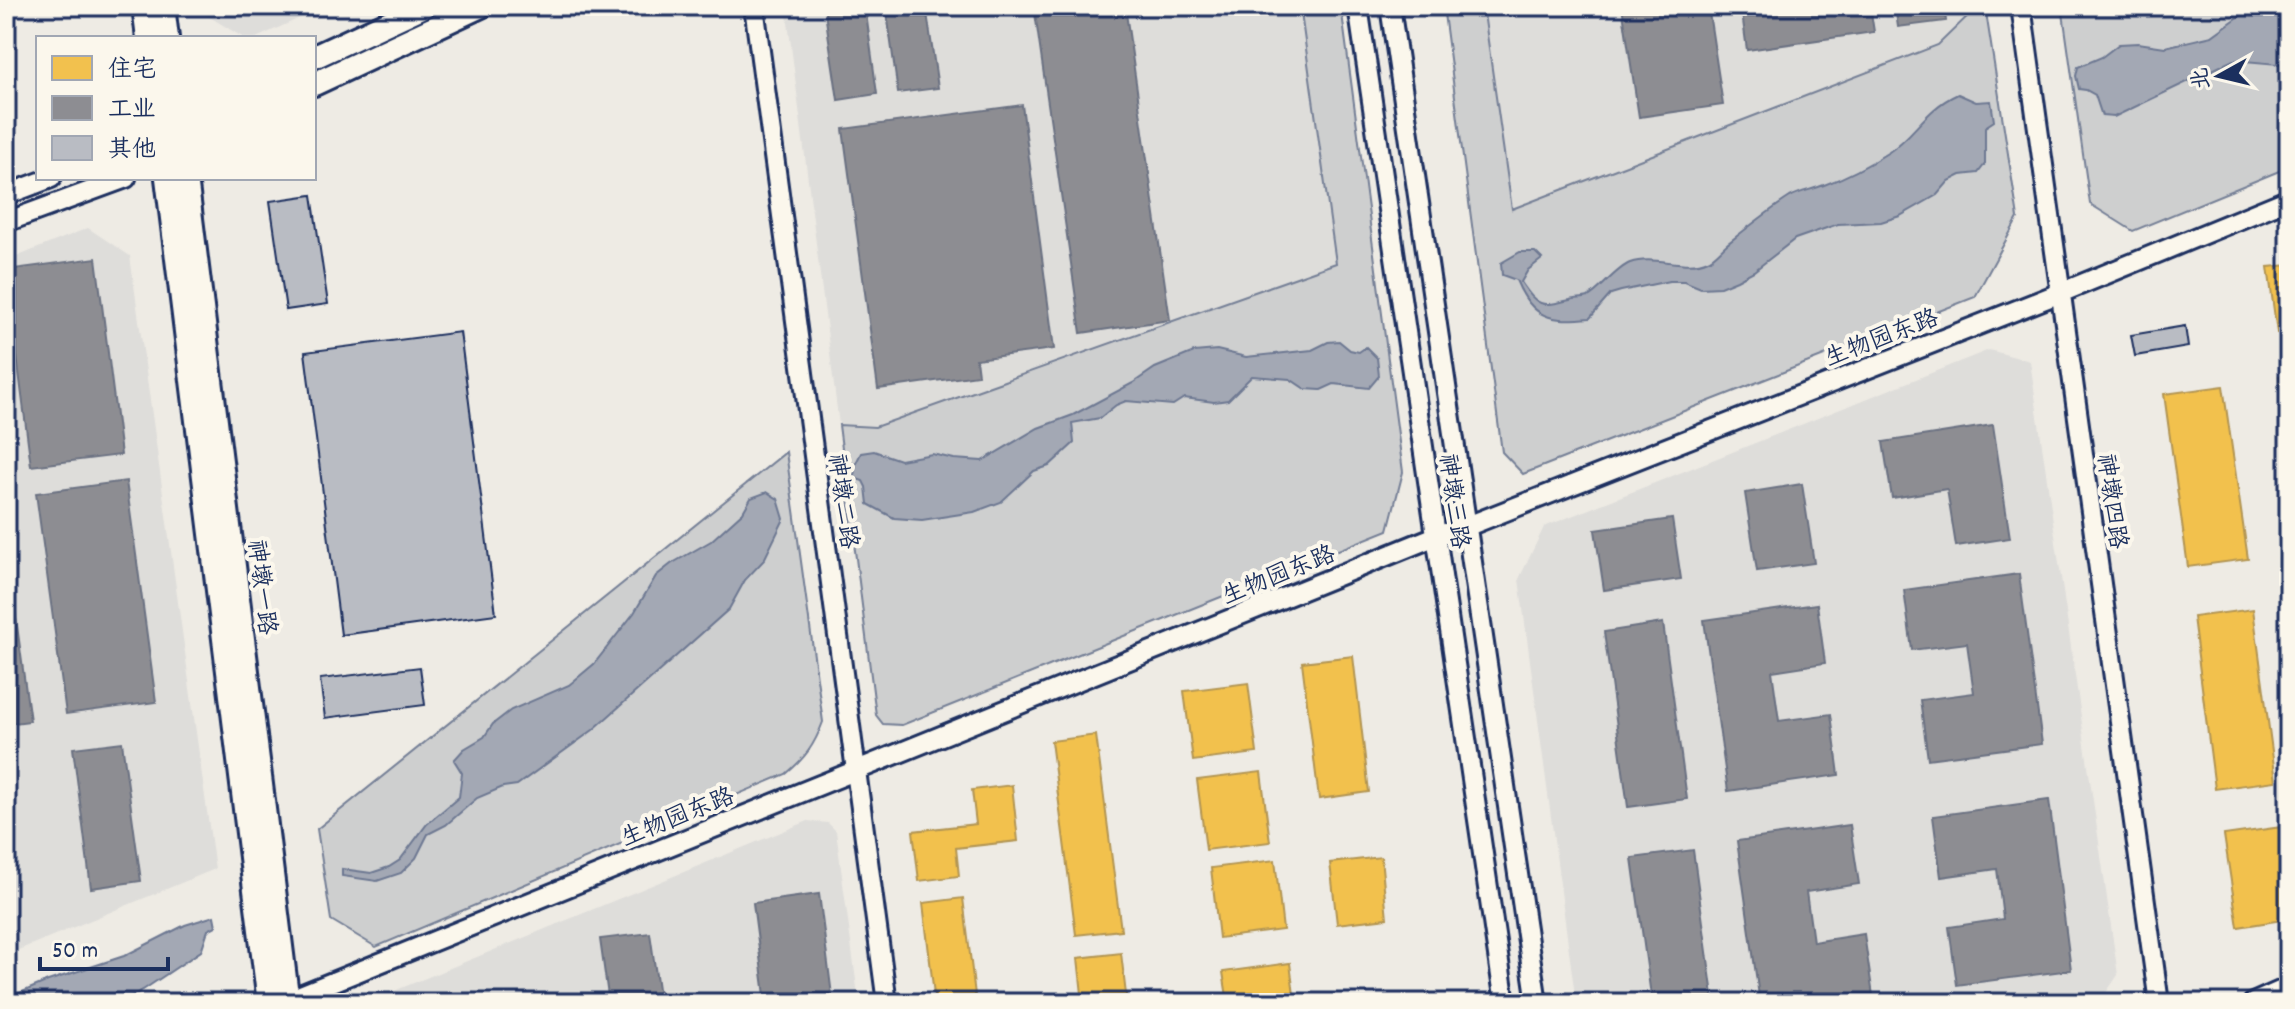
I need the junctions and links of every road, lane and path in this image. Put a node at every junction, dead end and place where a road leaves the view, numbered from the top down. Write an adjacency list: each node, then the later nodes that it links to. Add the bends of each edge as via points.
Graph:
1 (144, 6): 9 (main road)
2 (163, 6): 10 (main road)
3 (424, 6): 11 (main road)
4 (481, 6): 12 (main road)
5 (754, 6): 23 (street, 神墩二路)
6 (1358, 6): 22 (street, 神墩三路)
7 (1390, 6): 21 (street, 神墩三路)
8 (2021, 6): 20 (street, 神墩四路)
9 (148, 36)
10 (167, 36)
11 (316, 56)
12 (316, 83)
13 (46, 180): 17 (street)
14 (121, 180): 19 (street)
15 (167, 180): 25 (main road, 神墩一路)
16 (186, 180): 25 (main road, 神墩一路)
17 (6, 195)
18 (2289, 199): 20 (street, 生物园东路)
19 (6, 222)
20 (2060, 293): 21 (street, 生物园东路); 29 (street, 神墩四路)
21 (1465, 527): 22 (street, 生物园东路); 28 (street, 神墩三路)
22 (1436, 536): 23 (street, 生物园东路); 27 (street, 神墩三路)
23 (855, 769): 25 (street, 生物园东路); 26 (street, 神墩二路)
24 (2289, 987): 30 (street)
25 (282, 1002)
26 (887, 1003)
27 (1505, 1003)
28 (1537, 1003)
29 (2159, 1003)
30 (2253, 1003)

